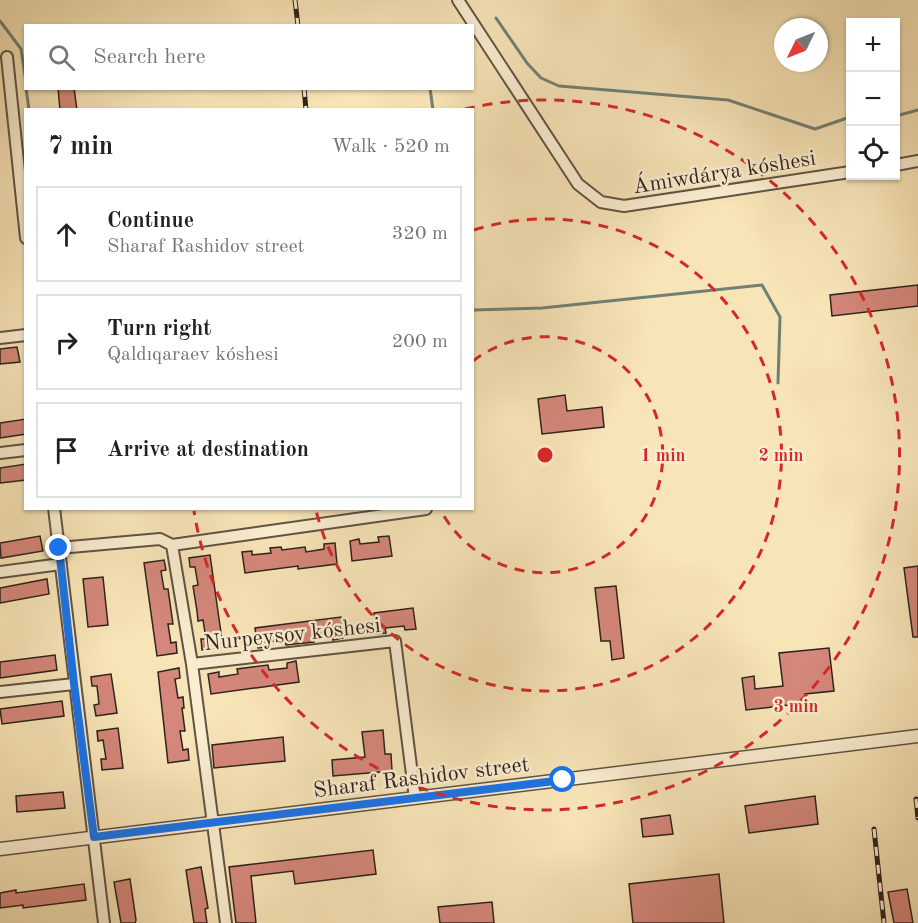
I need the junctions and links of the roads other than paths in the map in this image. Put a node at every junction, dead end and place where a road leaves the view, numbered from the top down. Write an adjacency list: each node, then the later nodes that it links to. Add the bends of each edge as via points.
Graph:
1 (458, 0): 2 (street, Ámiwdárya kóshesi)
2 (474, 24)
3 (474, 25): 7 (street, Ámiwdárya kóshesi, via 578,184 601,202 624,206)
4 (7, 57): 8 (street)
5 (918, 161): 6 (street)
6 (900, 164)
7 (846, 173)
8 (24, 219)
9 (24, 334): 10 (street)
10 (0, 338)
11 (24, 450): 12 (street)
12 (0, 453)
13 (54, 510): 16 (street)
14 (419, 510): 15 (street)
15 (172, 545): 16 (street, via 160,539); 19 (street, Nurpeysov kóshesi)
16 (59, 548): 17 (street)
17 (61, 564): 18 (street); 20 (street)
18 (0, 572)
19 (192, 664): 23 (street, Nurpeysov kóshesi, via 395,641); 24 (street, Nurpeysov kóshesi)
20 (74, 684): 21 (street); 25 (street)
21 (0, 692)
22 (918, 736): 23 (street, Sharaf Rashidov street)
23 (415, 798): 24 (street, Sharaf Rashidov street)
24 (213, 823): 25 (street, Sharaf Rashidov street); 28 (street, Nurpeysov kóshesi)
25 (94, 837): 26 (street, Sharaf Rashidov street); 27 (street)
26 (0, 849)
27 (104, 923)
28 (226, 923)

